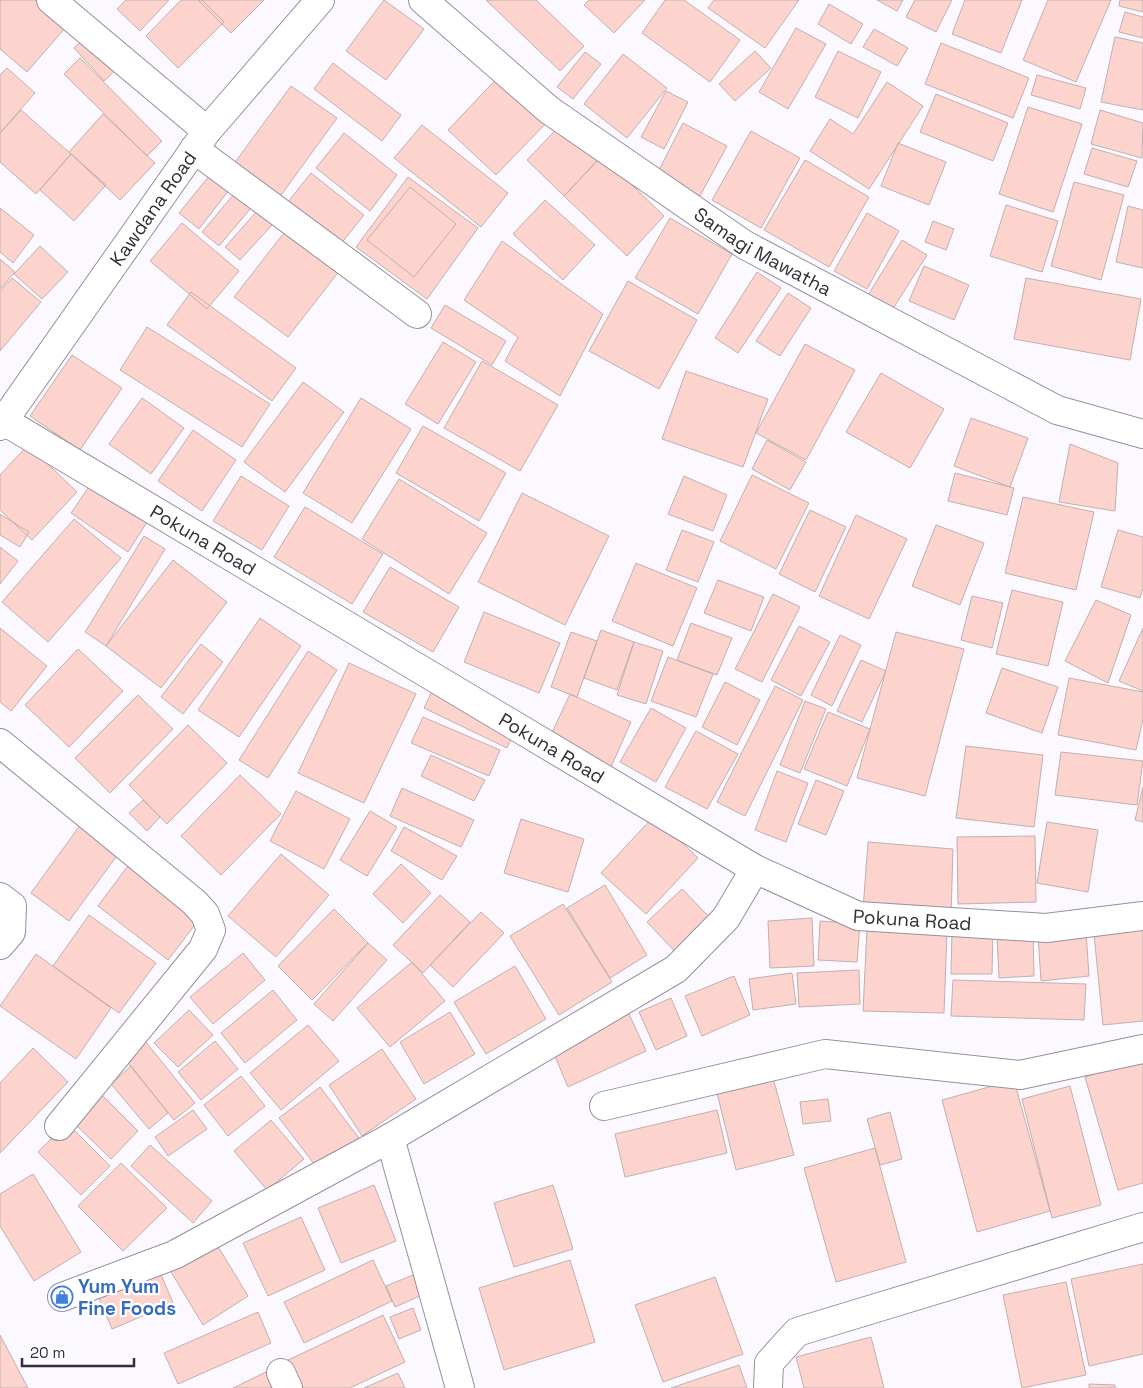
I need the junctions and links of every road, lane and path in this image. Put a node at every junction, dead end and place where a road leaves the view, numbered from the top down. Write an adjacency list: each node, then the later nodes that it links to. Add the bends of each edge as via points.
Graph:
1 (51, 0): 4 (street)
2 (320, 0): 4 (street, Kawdana Road)
3 (423, 0): 7 (street, Samagi Mawatha, via 548,110 745,245 1057,410)
4 (201, 140): 5 (street); 6 (street, Kawdana Road)
5 (417, 314)
6 (2, 424): 9 (street, Pokuna Road)
7 (1143, 434)
8 (0, 742): 15 (street, via 194,902 205,914 211,930 203,949)
9 (755, 869): 11 (street, Pokuna Road, via 858,916 1046,928); 16 (street, via 726,918 676,969)
10 (0, 897): 12 (street, via 12,906 11,932)
11 (1143, 916)
12 (0, 945)
13 (1143, 1049): 14 (street, via 1020,1075 825,1054)
14 (604, 1106)
15 (59, 1126)
16 (390, 1138): 18 (street, via 174,1256); 19 (street)
17 (1143, 1227): 20 (street, via 797,1332 769,1363)
18 (62, 1297)
19 (460, 1388)
20 (768, 1388)

